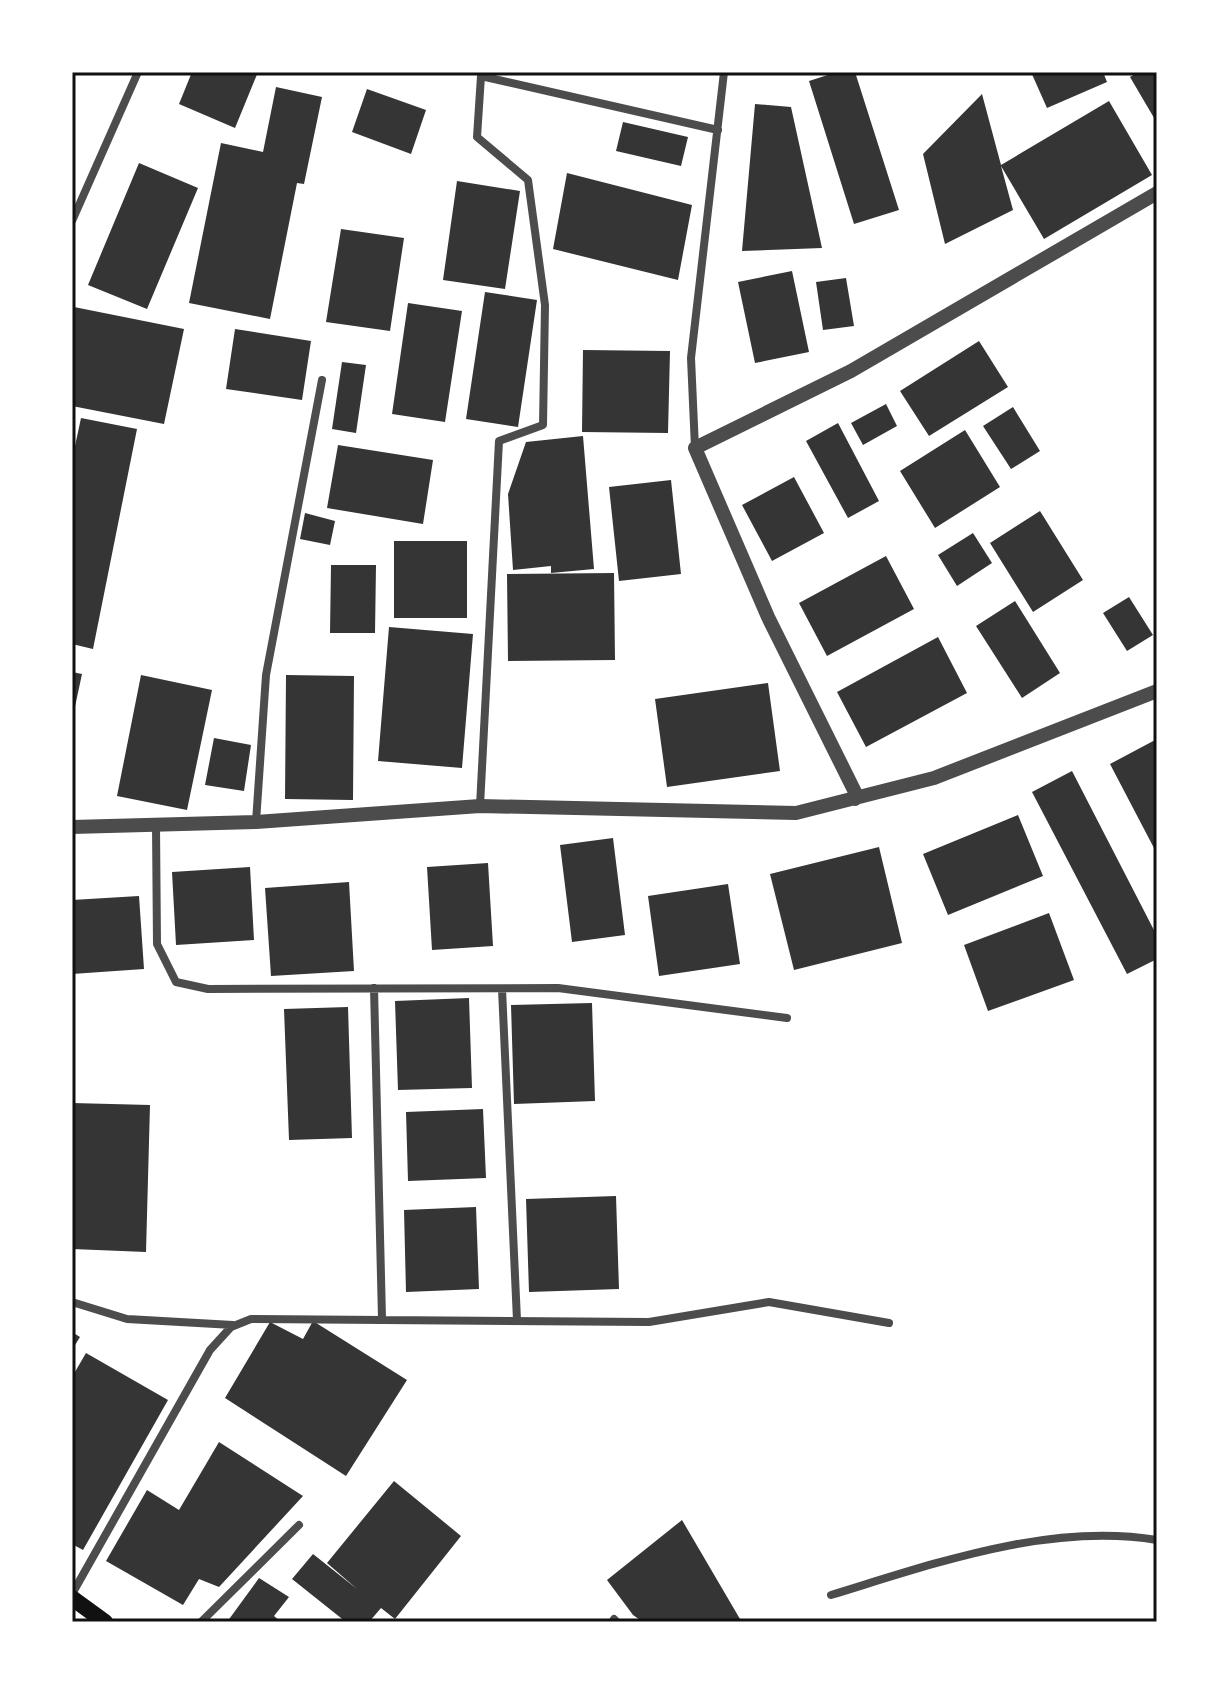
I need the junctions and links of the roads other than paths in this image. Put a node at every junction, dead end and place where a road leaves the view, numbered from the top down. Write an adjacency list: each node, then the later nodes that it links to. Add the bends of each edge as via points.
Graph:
1 (138, 72): 5 (street)
2 (724, 72): 3 (street)
3 (718, 130): 7 (street, via 691,358); 10 (street, via 481,76 477,137 528,180 545,305 543,425 499,441)
4 (1157, 193): 7 (street, via 851,371)
5 (72, 221)
6 (322, 380): 11 (street, via 266,675)
7 (695, 448): 9 (street)
8 (1157, 691): 9 (street, via 934,778)
9 (855, 799): 10 (street, via 796,813)
10 (480, 806): 11 (street)
11 (256, 822): 12 (street)
12 (156, 826): 13 (street); 14 (street, via 157,944 176,982 208,989)
13 (72, 827)
14 (374, 988): 15 (street); 18 (street)
15 (502, 989): 16 (street, via 558,988); 19 (street)
16 (787, 1018)
17 (72, 1302): 21 (street, via 127,1319)
18 (382, 1318): 19 (street); 21 (street, via 251,1319)
19 (517, 1320): 20 (street, via 649,1322 769,1302)
20 (889, 1323)
21 (234, 1325): 25 (street, via 210,1350)
22 (299, 1525): 27 (street)
23 (1157, 1540): 24 (street, via 1121,1534 979,1549)
24 (831, 1595)
25 (72, 1596): 26 (main road)
26 (105, 1622)
27 (201, 1622)

